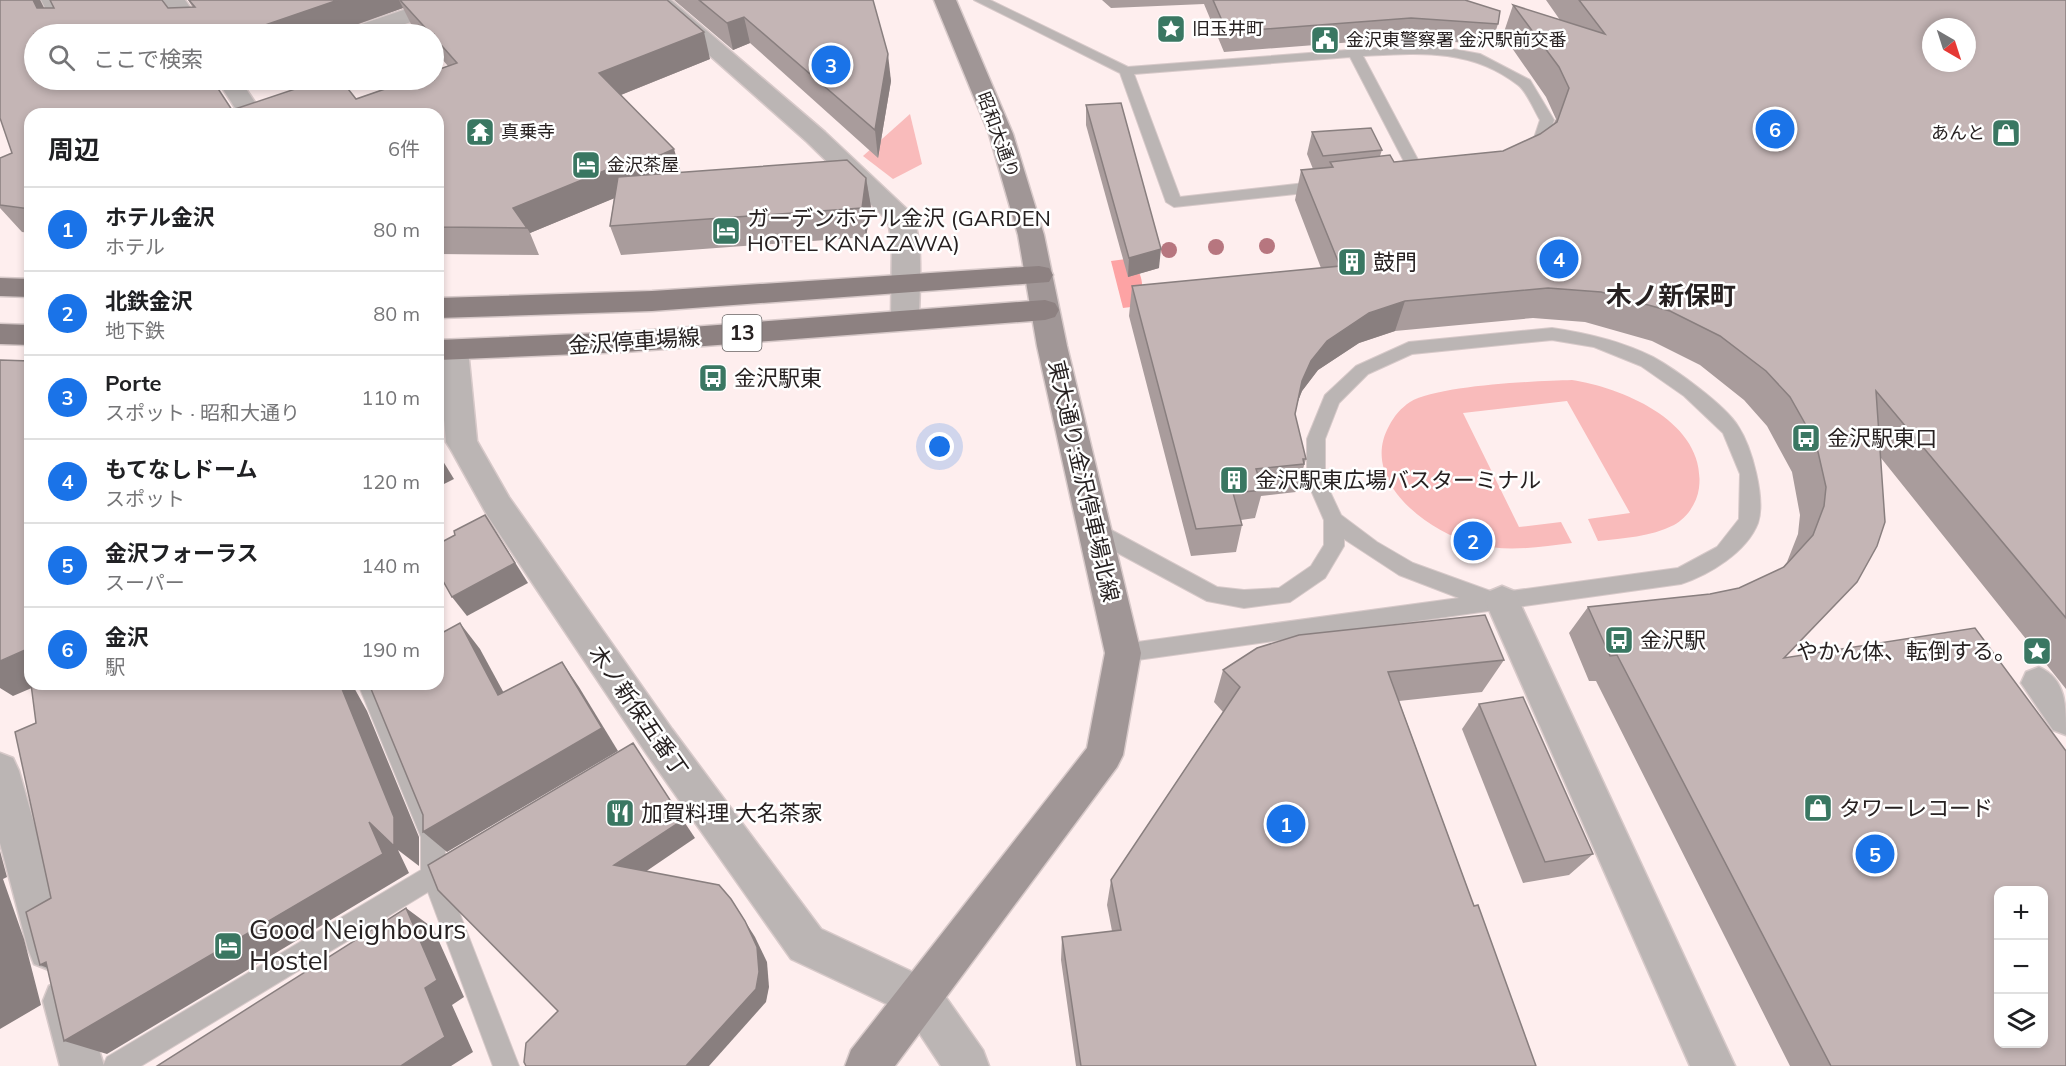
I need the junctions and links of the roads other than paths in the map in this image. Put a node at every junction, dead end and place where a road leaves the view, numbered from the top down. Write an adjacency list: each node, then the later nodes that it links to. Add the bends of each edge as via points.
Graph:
1 (47, 0): 7 (lane)
2 (174, 0): 8 (street)
3 (454, 0): 9 (street)
4 (658, 0): 20 (street, via 816,137 901,218)
5 (945, 0): 19 (main road, 昭和大通り, via 1000,134)
6 (980, 0): 11 (lane)
7 (60, 24)
8 (191, 24)
9 (384, 24)
10 (1354, 53): 11 (lane); 16 (lane, via 1426,48 1480,58 1525,82 1547,120 1538,147); 17 (lane, via 1423,175)
11 (1126, 71): 18 (lane, via 1174,202)
12 (93, 90): 14 (lane)
13 (233, 90): 15 (street)
14 (102, 108)
15 (243, 108)
16 (1515, 157)
17 (1395, 178)
18 (1340, 184)
19 (1039, 275): 20 (main road, 金沢停車場線 / 13); 24 (main road, 昭和大通り)
20 (906, 284): 23 (main road, 金沢停車場線 / 13, via 652,301); 25 (street)
21 (0, 287): 22 (main road)
22 (24, 288)
23 (444, 308)
24 (1045, 310): 25 (main road, 金沢停車場線 / 13); 30 (main road, 東大通り;金沢停車場北線)
25 (905, 320): 28 (main road, 金沢停車場線 / 13, via 625,342)
26 (0, 334): 27 (main road)
27 (24, 335)
28 (446, 350): 39 (street, 木ノ新保五番丁, via 462,442 649,747 806,944)
29 (1334, 520): 30 (lane, via 1334,546 1318,572 1283,596 1244,599 1214,595); 31 (lane, via 1367,548 1405,571 1449,589); 31 (lane, via 1316,481 1316,439 1331,400 1362,370 1409,348 1552,334 1597,341 1656,368 1690,391 1731,429 1749,474 1749,521 1724,553 1681,576)
30 (1095, 531): 32 (main road, 東大通り;金沢停車場北線)
31 (1502, 601): 32 (lane); 45 (street)
32 (1123, 653): 39 (main road, via 1104,755)
33 (2039, 683): 35 (street)
34 (371, 690): 38 (lane, via 432,837)
35 (2066, 718)
36 (0, 771): 40 (street)
37 (474, 851): 38 (lane)
38 (433, 875): 41 (lane); 42 (lane)
39 (921, 998): 43 (main road); 44 (street)
40 (82, 1066)
41 (116, 1066)
42 (506, 1066)
43 (867, 1066)
44 (967, 1066)
45 (1713, 1066)

